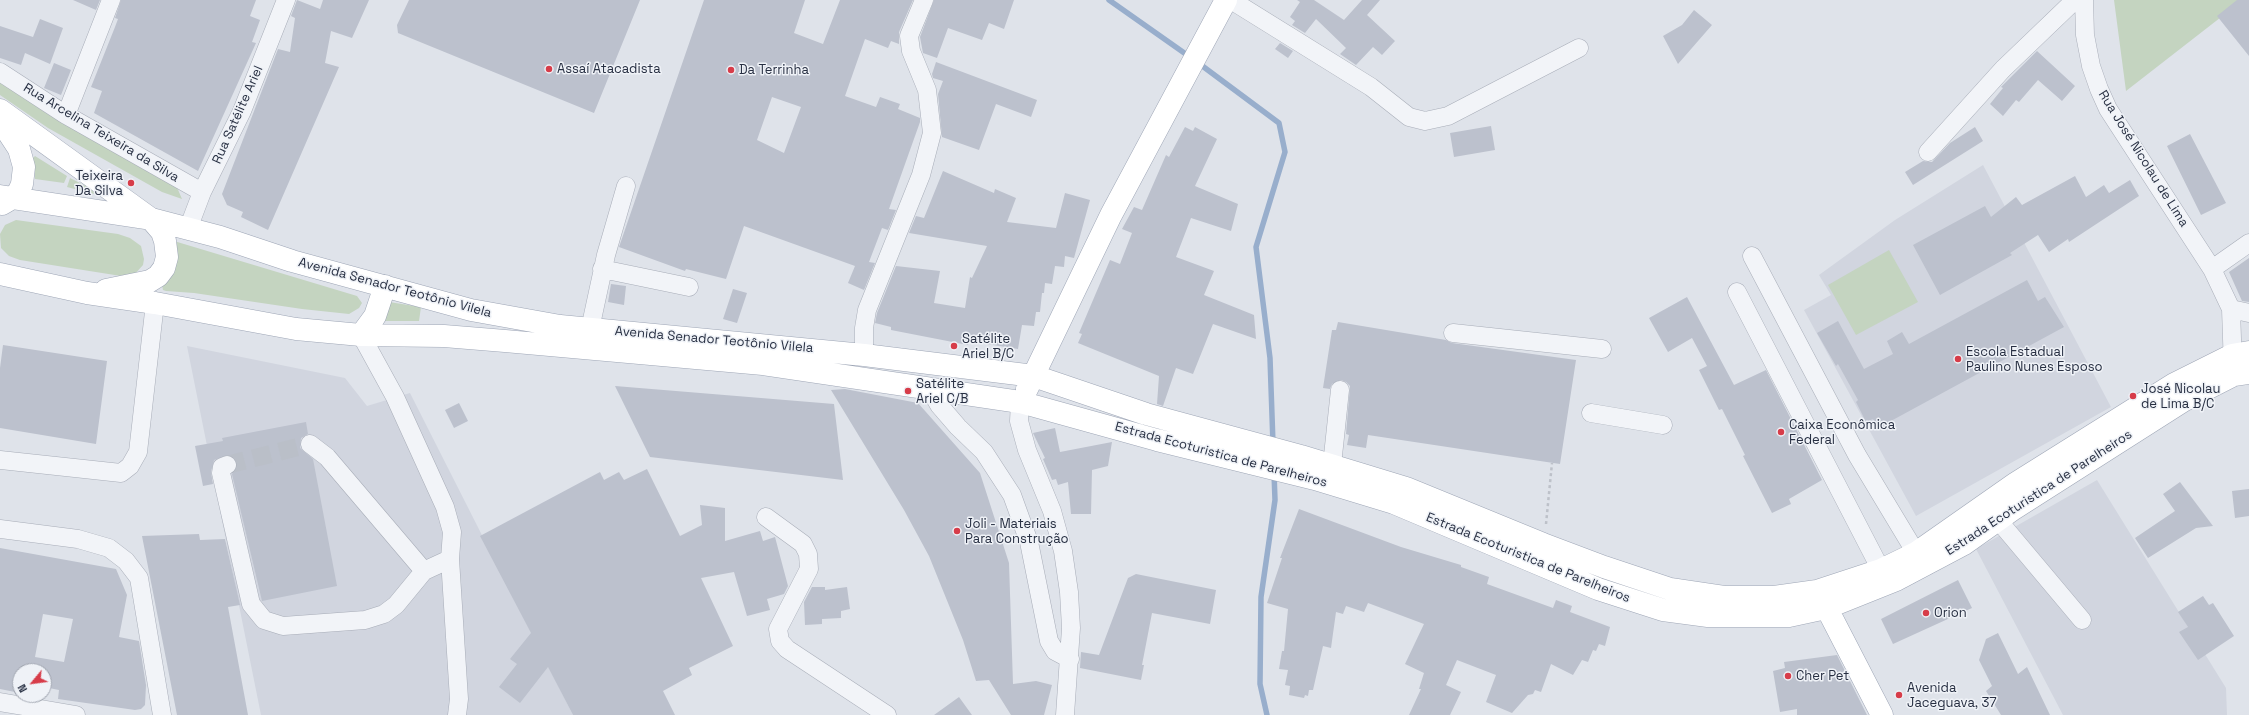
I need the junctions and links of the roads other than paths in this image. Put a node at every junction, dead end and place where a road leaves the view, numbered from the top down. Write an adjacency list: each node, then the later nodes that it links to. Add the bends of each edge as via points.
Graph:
1 (111, 0): 11 (street)
2 (286, 0): 15 (street, Rua Satélite Ariel, via 242,111)
3 (924, 0): 35 (street, via 909,36 911,52 927,90 932,132 921,175 867,310)
4 (1226, 0): 37 (main road, via 1147,144)
5 (1230, 0): 8 (street, via 1371,87 1409,117 1426,121 1448,116)
6 (2075, 0): 13 (street, via 2004,68)
7 (2084, 0): 22 (street, Rua José Nicolau de Lima, via 2085,35 2091,66 2105,102)
8 (1579, 48)
9 (0, 72): 11 (street, Rua Arcelina Teixeira da Silva)
10 (0, 110): 17 (main road)
11 (66, 115): 15 (street, Rua Arcelina Teixeira da Silva)
12 (0, 120): 16 (main road, via 19,149 24,168 22,184)
13 (1928, 152)
14 (626, 186): 21 (street)
15 (202, 192): 18 (street, Rua Satélite Ariel)
16 (5, 200): 17 (main road, Avenida Senador Teotônio Vilela)
17 (151, 219): 18 (main road, Avenida Senador Teotônio Vilela); 27 (main road, via 162,232 167,257 158,276 150,281)
18 (188, 229): 24 (main road, Avenida Senador Teotônio Vilela)
19 (2249, 243): 22 (street)
20 (1752, 256): 52 (street, via 1857,455)
21 (602, 269): 25 (street); 31 (street)
22 (2212, 269): 29 (street, Rua José Nicolau de Lima)
23 (2, 272): 27 (main road, Avenida Senador Teotônio Vilela)
24 (385, 286): 31 (main road, Avenida Senador Teotônio Vilela, via 471,310); 33 (main road, via 375,316)
25 (689, 286)
26 (1737, 292): 55 (street)
27 (87, 293): 28 (main road, Avenida Senador Teotônio Vilela)
28 (155, 303): 33 (main road, Avenida Senador Teotônio Vilela, via 296,330); 45 (street, via 138,452 130,466 120,473)
29 (2231, 309): 30 (street); 36 (street, Rua José Nicolau de Lima)
30 (2249, 313)
31 (590, 329): 35 (main road, Avenida Senador Teotônio Vilela)
32 (1453, 333): 34 (street)
33 (361, 335): 38 (main road, Avenida Senador Teotônio Vilela, via 451,337 747,362); 53 (street, via 395,397 446,507 452,532)
34 (1602, 349)
35 (864, 355): 37 (main road, Avenida Senador Teotônio Vilela)
36 (2241, 364): 50 (main road, Estrada Ecoturistica de Parelheiros); 52 (main road, Estrada Ecoturistica de Parelheiros, via 2198,370 2016,483)
37 (1034, 376): 40 (main road); 44 (main road, Estrada Ecoturistica de Parelheiros)
38 (929, 388): 40 (main road, Avenida Senador Teotônio Vilela); 60 (street, via 939,405 984,452 1012,495 1029,542 1049,641 1055,651)
39 (1340, 390): 48 (street)
40 (1020, 402): 44 (main road, Estrada Ecoturistica de Parelheiros, via 1157,440); 60 (street, via 1019,421 1027,450 1052,511 1063,551 1071,628)
41 (1591, 413): 42 (street)
42 (1662, 425)
43 (310, 444): 56 (street, via 327,457)
44 (1261, 455): 47 (main road, Estrada Ecoturistica de Parelheiros)
45 (0, 460)
46 (227, 465): 56 (street, via 222,467 221,473 251,604 264,620 283,626 364,620 384,614 396,605)
47 (1300, 465): 48 (main road, Estrada Ecoturistica de Parelheiros); 57 (main road, Estrada Ecoturistica de Parelheiros)
48 (1332, 466): 54 (main road, Estrada Ecoturistica de Parelheiros, via 1406,488 1543,544)
49 (766, 517): 65 (street, via 803,544 808,554 809,569 778,629 780,641 787,649)
50 (1998, 520): 58 (main road, Estrada Ecoturistica de Parelheiros, via 1964,544 1896,580); 59 (street)
51 (0, 528): 63 (street, via 78,539 109,548 126,561 139,578)
52 (1916, 553): 55 (main road, Estrada Ecoturistica de Parelheiros)
53 (450, 559): 56 (street); 64 (street, via 459,700)
54 (1606, 562): 57 (street); 58 (main road, Estrada Ecoturistica de Parelheiros, via 1670,589 1724,597)
55 (1881, 570): 58 (main road, Estrada Ecoturistica de Parelheiros)
56 (424, 571)
57 (1598, 589): 58 (main road, Estrada Ecoturistica de Parelheiros, via 1663,610 1708,616 1789,616)
58 (1822, 600): 67 (main road)
59 (2082, 620)
60 (1070, 659): 66 (street)
61 (0, 702): 62 (street)
62 (76, 715)
63 (162, 715)
64 (457, 715)
65 (887, 715)
66 (1066, 715)
67 (1882, 715)

